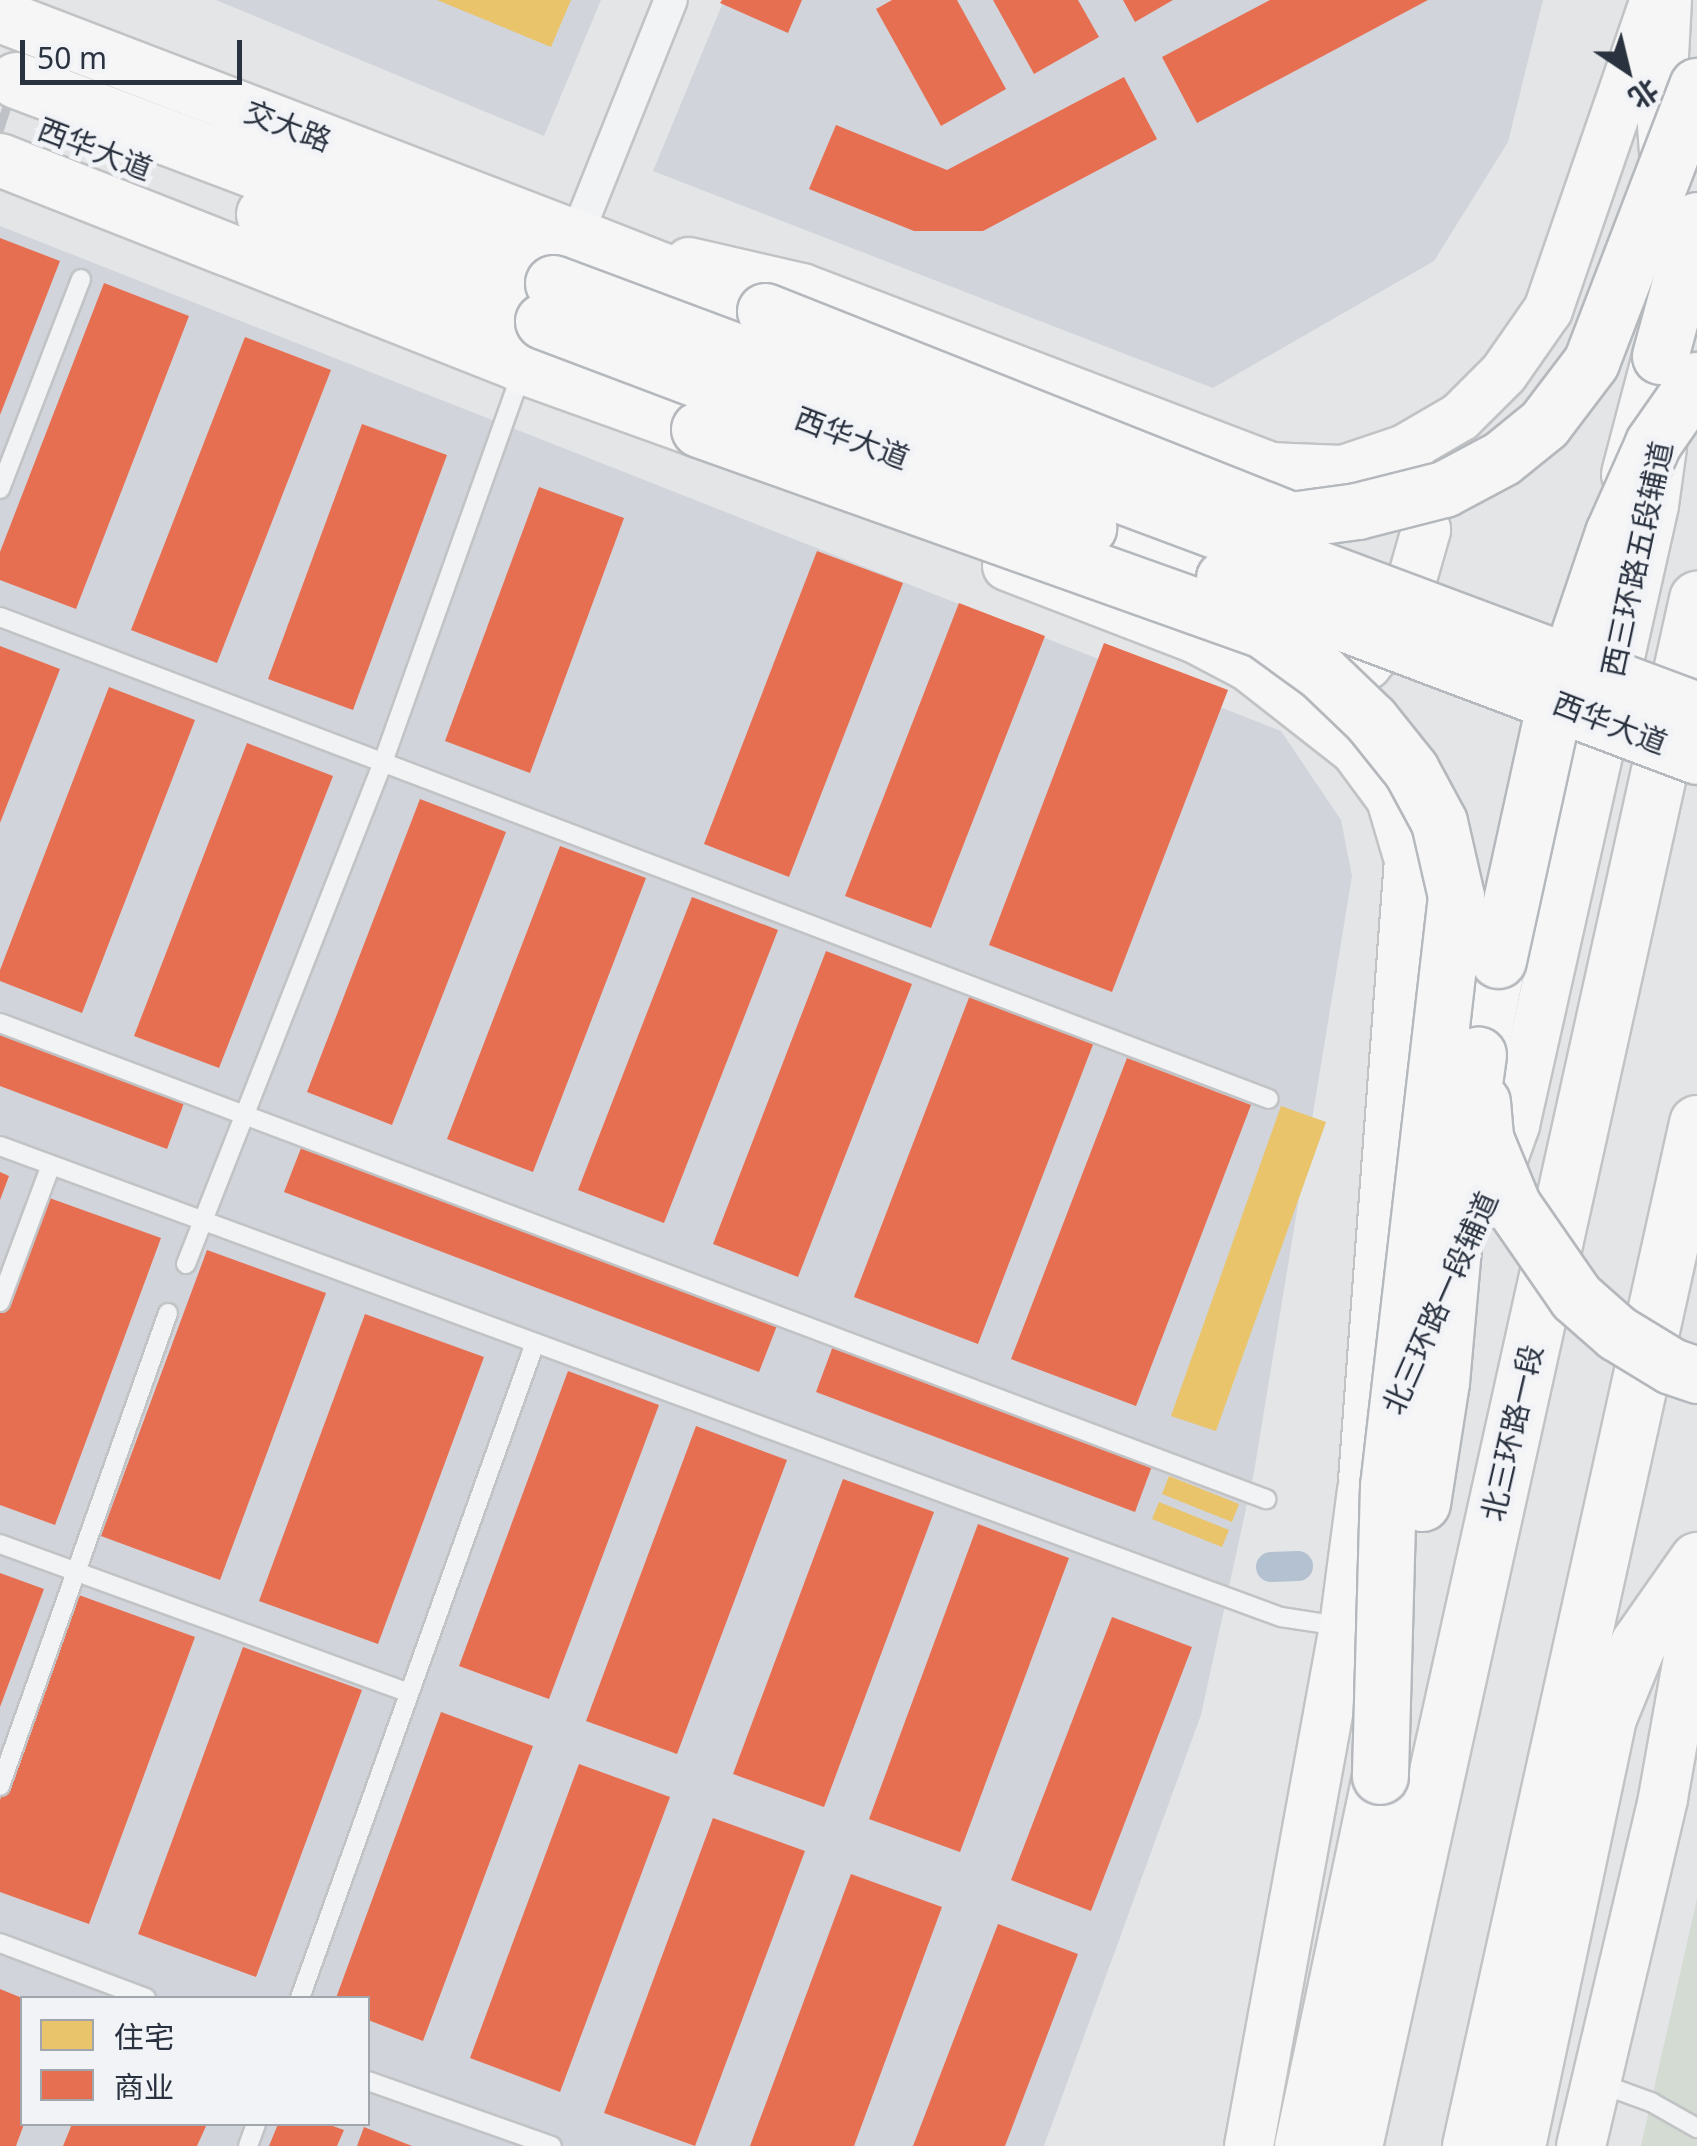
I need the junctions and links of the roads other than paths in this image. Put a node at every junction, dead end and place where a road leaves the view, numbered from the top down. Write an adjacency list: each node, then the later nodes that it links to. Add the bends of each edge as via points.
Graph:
1 (671, 0): 8 (street)
2 (1654, 0): 11 (main road, via 1548,310 1504,374 1460,417)
3 (1668, 0): 21 (main road, 西三环路五段辅道, via 1661,111 1677,327 1654,505)
4 (8, 71): 8 (highway, 西华大道); 8 (main road)
5 (1697, 86): 15 (highway, bridge, via 1590,362 1544,424 1502,458 1444,489)
6 (1697, 220): 17 (highway, bridge)
7 (80, 278): 12 (lane)
8 (549, 302): 10 (highway, bridge, via 765,311); 11 (main road, via 802,288 1271,467 1343,470); 13 (highway, 西华大道, bridge); 14 (highway, bridge, via 699,429); 22 (main road, via 730,461 1196,638); 24 (lane)
9 (1697, 380): 17 (highway, bridge, via 1653,444)
10 (953, 386): 13 (highway, bridge); 15 (highway, bridge)
11 (1405, 449): 22 (main road, via 1426,530 1399,625 1367,665)
12 (0, 490)
13 (1052, 491): 14 (highway, bridge); 16 (highway, 西华大道, bridge)
14 (912, 506): 20 (highway, bridge)
15 (1291, 520): 16 (highway, bridge)
16 (1146, 526): 20 (highway, bridge); 23 (highway, 西华大道, bridge)
17 (1613, 533): 26 (highway, bridge, via 1553,710)
18 (1697, 599): 23 (highway, 北三环路一段)
19 (0, 617): 24 (lane)
20 (1263, 630): 46 (highway, bridge, via 1322,672 1411,770 1439,822 1456,896 1388,1486)
21 (1608, 700): 38 (main road, 北三环路一段辅道, via 1515,1125 1482,1215 1399,1379)
22 (1301, 704): 38 (main road, via 1354,750 1391,799 1408,860)
23 (1688, 729): 58 (highway, 北三环路一段)
24 (383, 762): 27 (lane); 28 (lane)
25 (0, 1024): 28 (lane)
26 (1478, 1055): 37 (highway, bridge, via 1485,1138 1540,1251 1576,1297 1617,1333); 46 (highway, bridge, via 1441,1382)
27 (1269, 1099)
28 (245, 1114): 32 (lane); 39 (lane)
29 (1697, 1123): 59 (highway)
30 (0, 1146): 31 (lane)
31 (51, 1165): 32 (lane); 34 (lane)
32 (203, 1221): 33 (lane); 36 (lane)
33 (186, 1264)
34 (0, 1302)
35 (168, 1313): 42 (lane)
36 (535, 1343): 44 (lane, via 1281,1618); 45 (lane)
37 (1697, 1375)
38 (1362, 1491): 44 (main road, 北三环路一段辅道)
39 (1266, 1499)
40 (0, 1544): 42 (lane)
41 (1697, 1560): 60 (highway, via 1638,1644 1610,1715)
42 (77, 1572): 45 (lane); 47 (lane)
43 (1697, 1608): 48 (main road)
44 (1344, 1627): 56 (main road, 北三环路一段辅道)
45 (410, 1694): 51 (lane)
46 (1380, 1776): 57 (highway)
47 (0, 1786)
48 (1680, 1786): 53 (main road)
49 (0, 1943): 50 (lane)
50 (141, 1996)
51 (301, 1996)
52 (370, 2082): 55 (lane)
53 (1596, 2082): 54 (lane); 61 (main road)
54 (1697, 2128)
55 (552, 2146)
56 (1249, 2146)
57 (1302, 2146)
58 (1354, 2146)
59 (1470, 2146)
60 (1517, 2146)
61 (1580, 2146)

